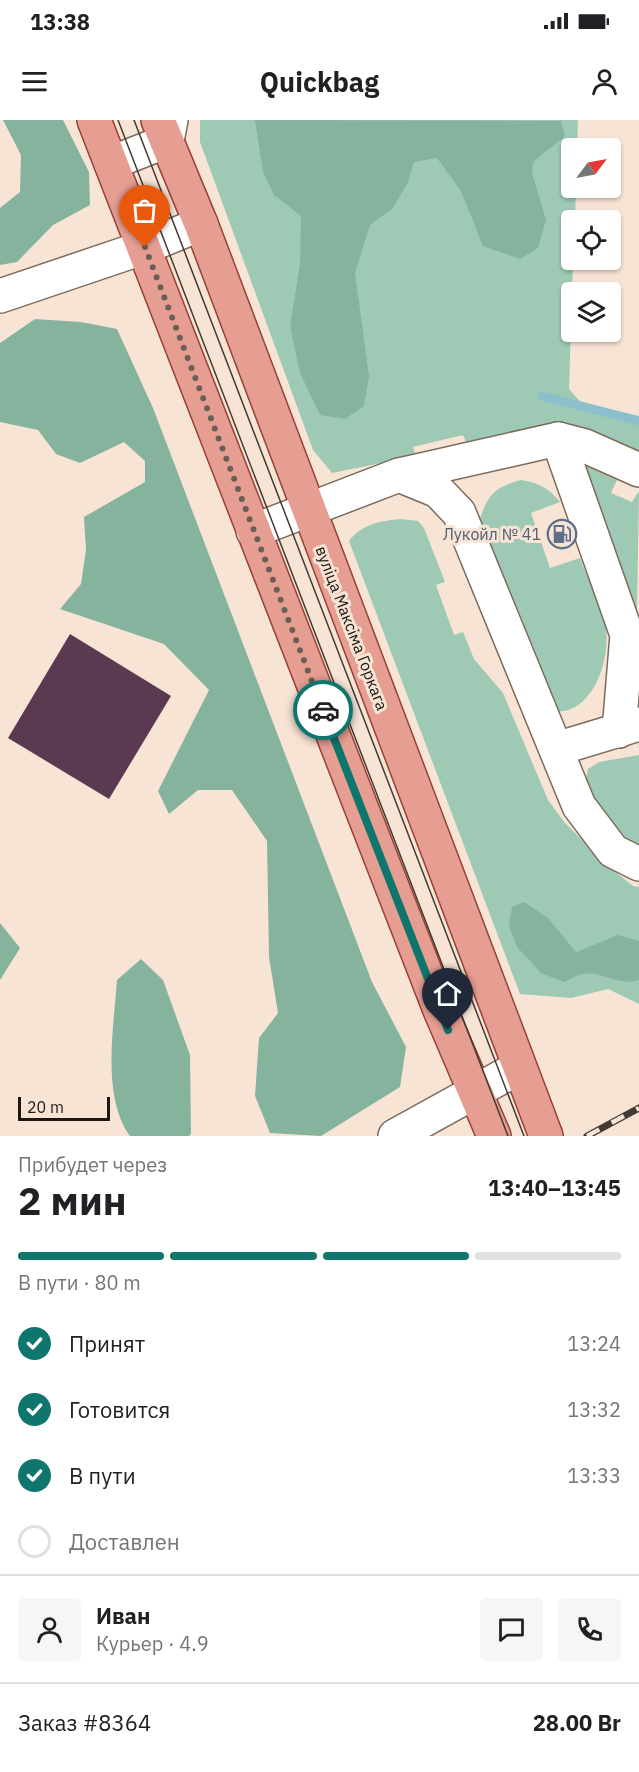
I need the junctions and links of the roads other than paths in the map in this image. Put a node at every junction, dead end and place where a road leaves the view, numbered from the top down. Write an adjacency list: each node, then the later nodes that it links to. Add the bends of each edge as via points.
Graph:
1 (94, 120): 3 (main road)
2 (165, 127): 3 (street); 4 (main road, вуліца Максіма Горкага)
3 (111, 163): 5 (main road)
4 (201, 224): 5 (street); 10 (main road, вуліца Максіма Горкага)
5 (145, 247): 6 (street); 11 (main road)
6 (0, 296)
7 (558, 439): 8 (street, via 585,446); 9 (street); 12 (street, via 627,635)
8 (639, 470)
9 (399, 475): 10 (street); 13 (street, via 438,491 459,513)
10 (307, 508): 11 (street); 15 (main road, вуліца Максіма Горкага)
11 (253, 531): 16 (main road)
12 (629, 728): 13 (street)
13 (556, 749): 14 (street, via 579,806 613,852)
14 (639, 864)
15 (518, 1068): 16 (street); 19 (main road, вуліца Максіма Горкага)
16 (474, 1091): 17 (street); 18 (main road)
17 (395, 1136)
18 (494, 1136)
19 (546, 1136)

